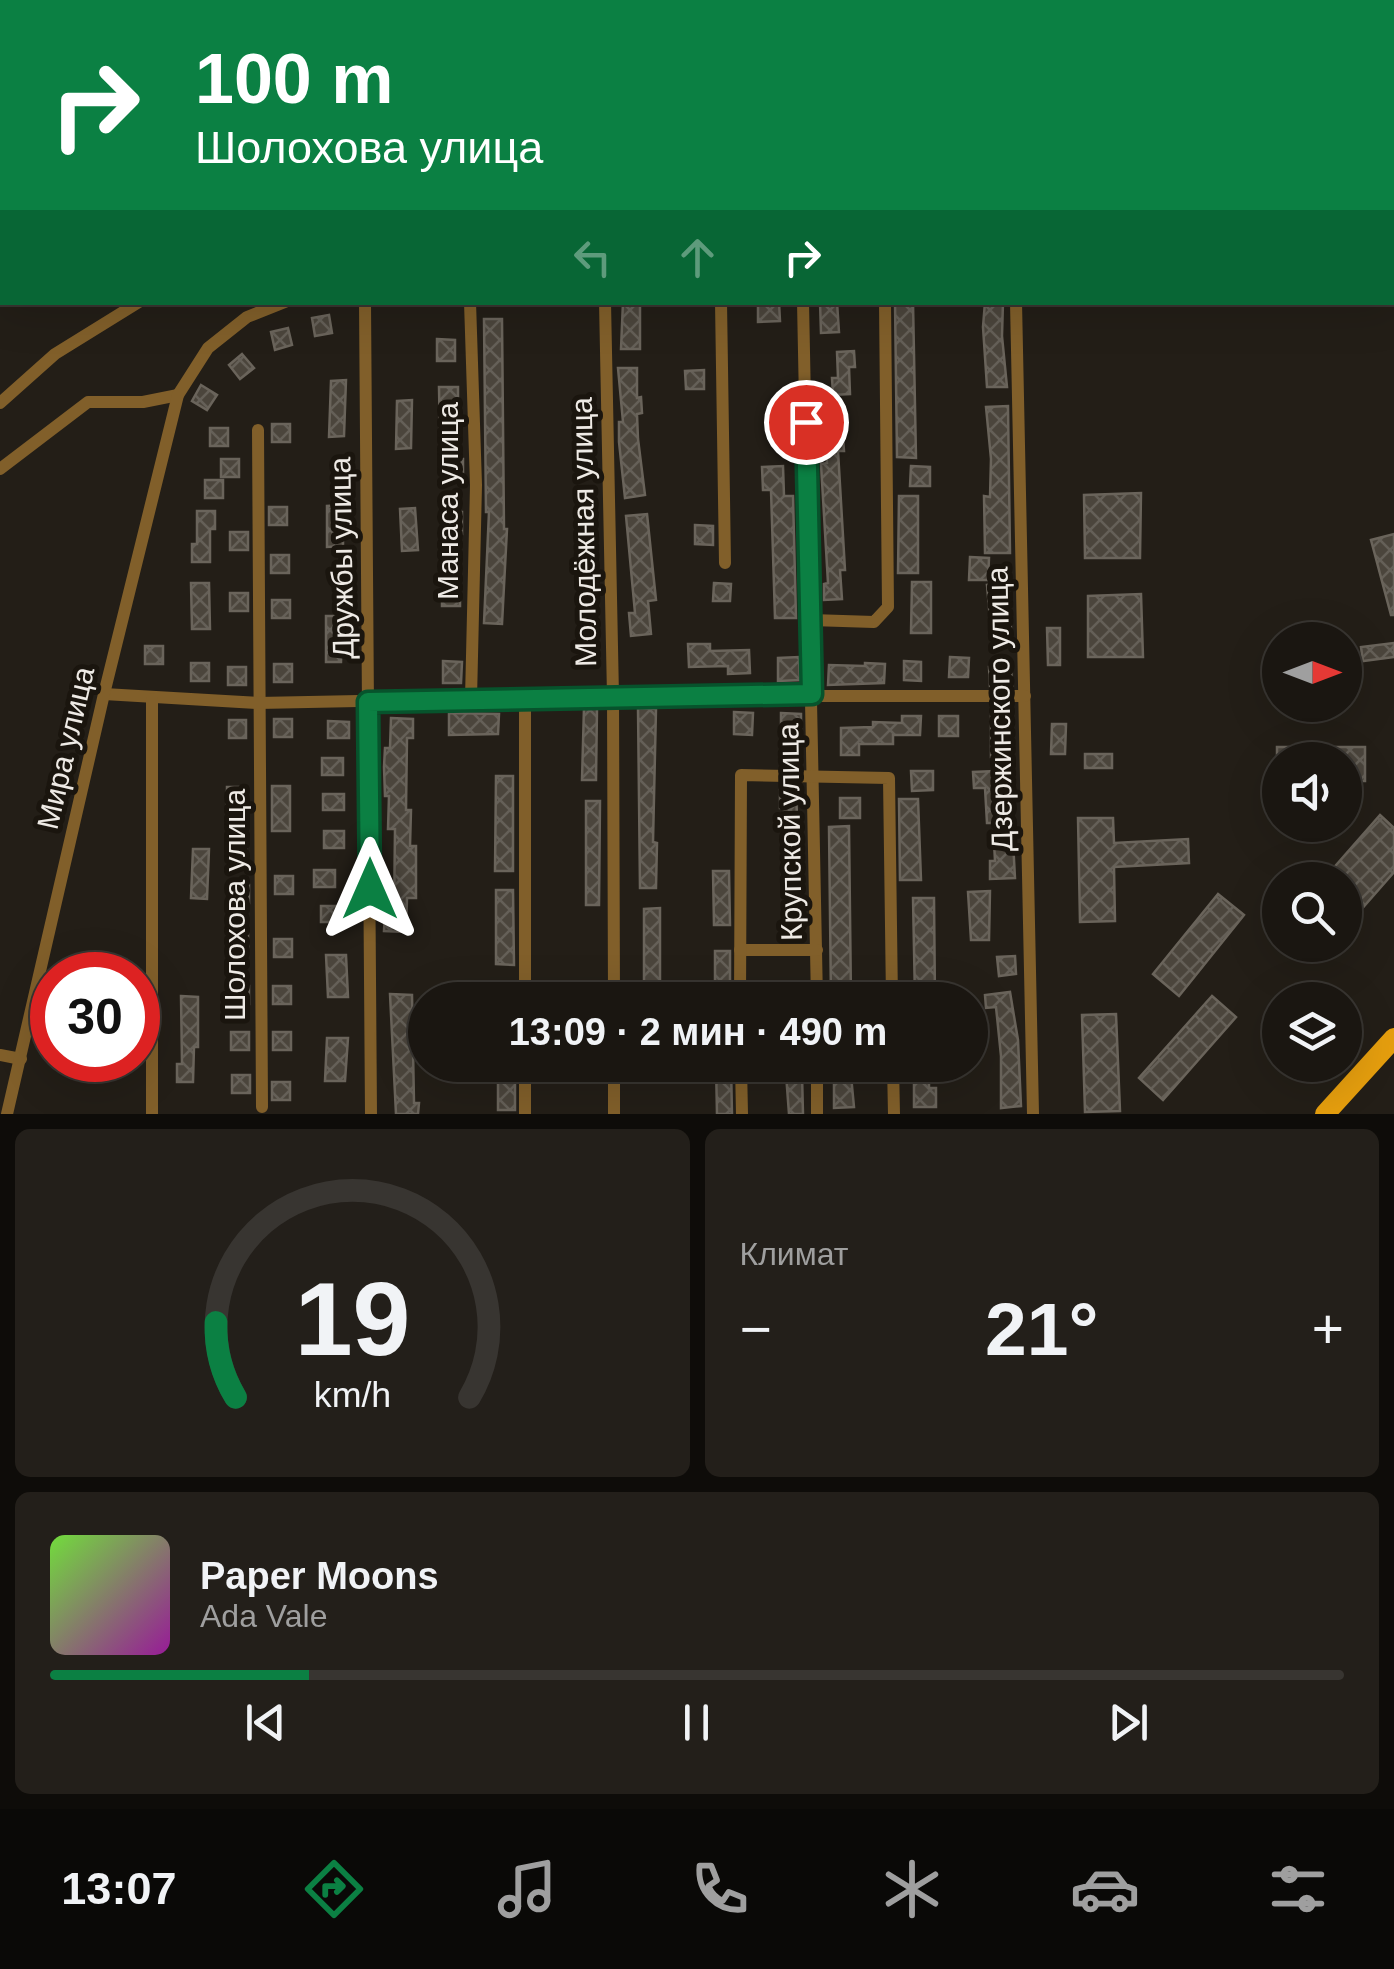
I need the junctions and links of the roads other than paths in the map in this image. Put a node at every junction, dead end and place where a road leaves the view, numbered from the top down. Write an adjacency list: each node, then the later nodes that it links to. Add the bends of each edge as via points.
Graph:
1 (134, 305): 11 (street, via 55,354)
2 (277, 305): 10 (street, Мира улица, via 247,317 208,348)
3 (365, 305): 23 (street, Дружбы улица)
4 (470, 305): 22 (street, Манаса улица, via 476,485)
5 (606, 305): 18 (street, Молодёжная улица)
6 (721, 305): 14 (street)
7 (803, 305): 15 (street, Крупской улица)
8 (885, 305): 15 (street, via 888,607 874,622)
9 (1016, 305): 19 (street, Дзержинского улица)
10 (178, 394): 13 (street, via 88,402); 16 (street, Мира улица)
11 (0, 402)
12 (258, 430): 24 (street, Шолохова улица)
13 (0, 469)
14 (725, 563)
15 (811, 620): 17 (street, Крупской улица)
16 (104, 694): 20 (street); 35 (street, Мира улица)
17 (812, 694): 18 (street); 19 (street); 25 (street, Крупской улица)
18 (613, 696): 21 (street); 29 (street, Молодёжная улица)
19 (1025, 696): 50 (street, Дзержинского улица)
20 (152, 698): 24 (street); 43 (street)
21 (525, 698): 22 (street); 28 (street)
22 (471, 699): 23 (street)
23 (368, 702): 24 (street); 44 (street, Дружбы улица)
24 (258, 703): 41 (street, Шолохова улица)
25 (813, 778): 26 (street, via 741,775); 27 (street, Крупской улица); 32 (street, via 889,778)
26 (740, 950): 27 (street); 30 (street)
27 (818, 950): 31 (street, Крупской улица)
28 (525, 982)
29 (614, 982)
30 (740, 982)
31 (818, 982)
32 (892, 982)
33 (1394, 1038): 51 (main road)
34 (0, 1055): 35 (street)
35 (21, 1059): 42 (street, Мира улица)
36 (525, 1082): 45 (street)
37 (614, 1082): 46 (street)
38 (741, 1082): 47 (street)
39 (818, 1082): 48 (street)
40 (893, 1082): 49 (street)
41 (262, 1106)
42 (8, 1114)
43 (152, 1114)
44 (371, 1114)
45 (525, 1114)
46 (614, 1114)
47 (742, 1114)
48 (818, 1114)
49 (894, 1114)
50 (1033, 1114)
51 (1325, 1114)

